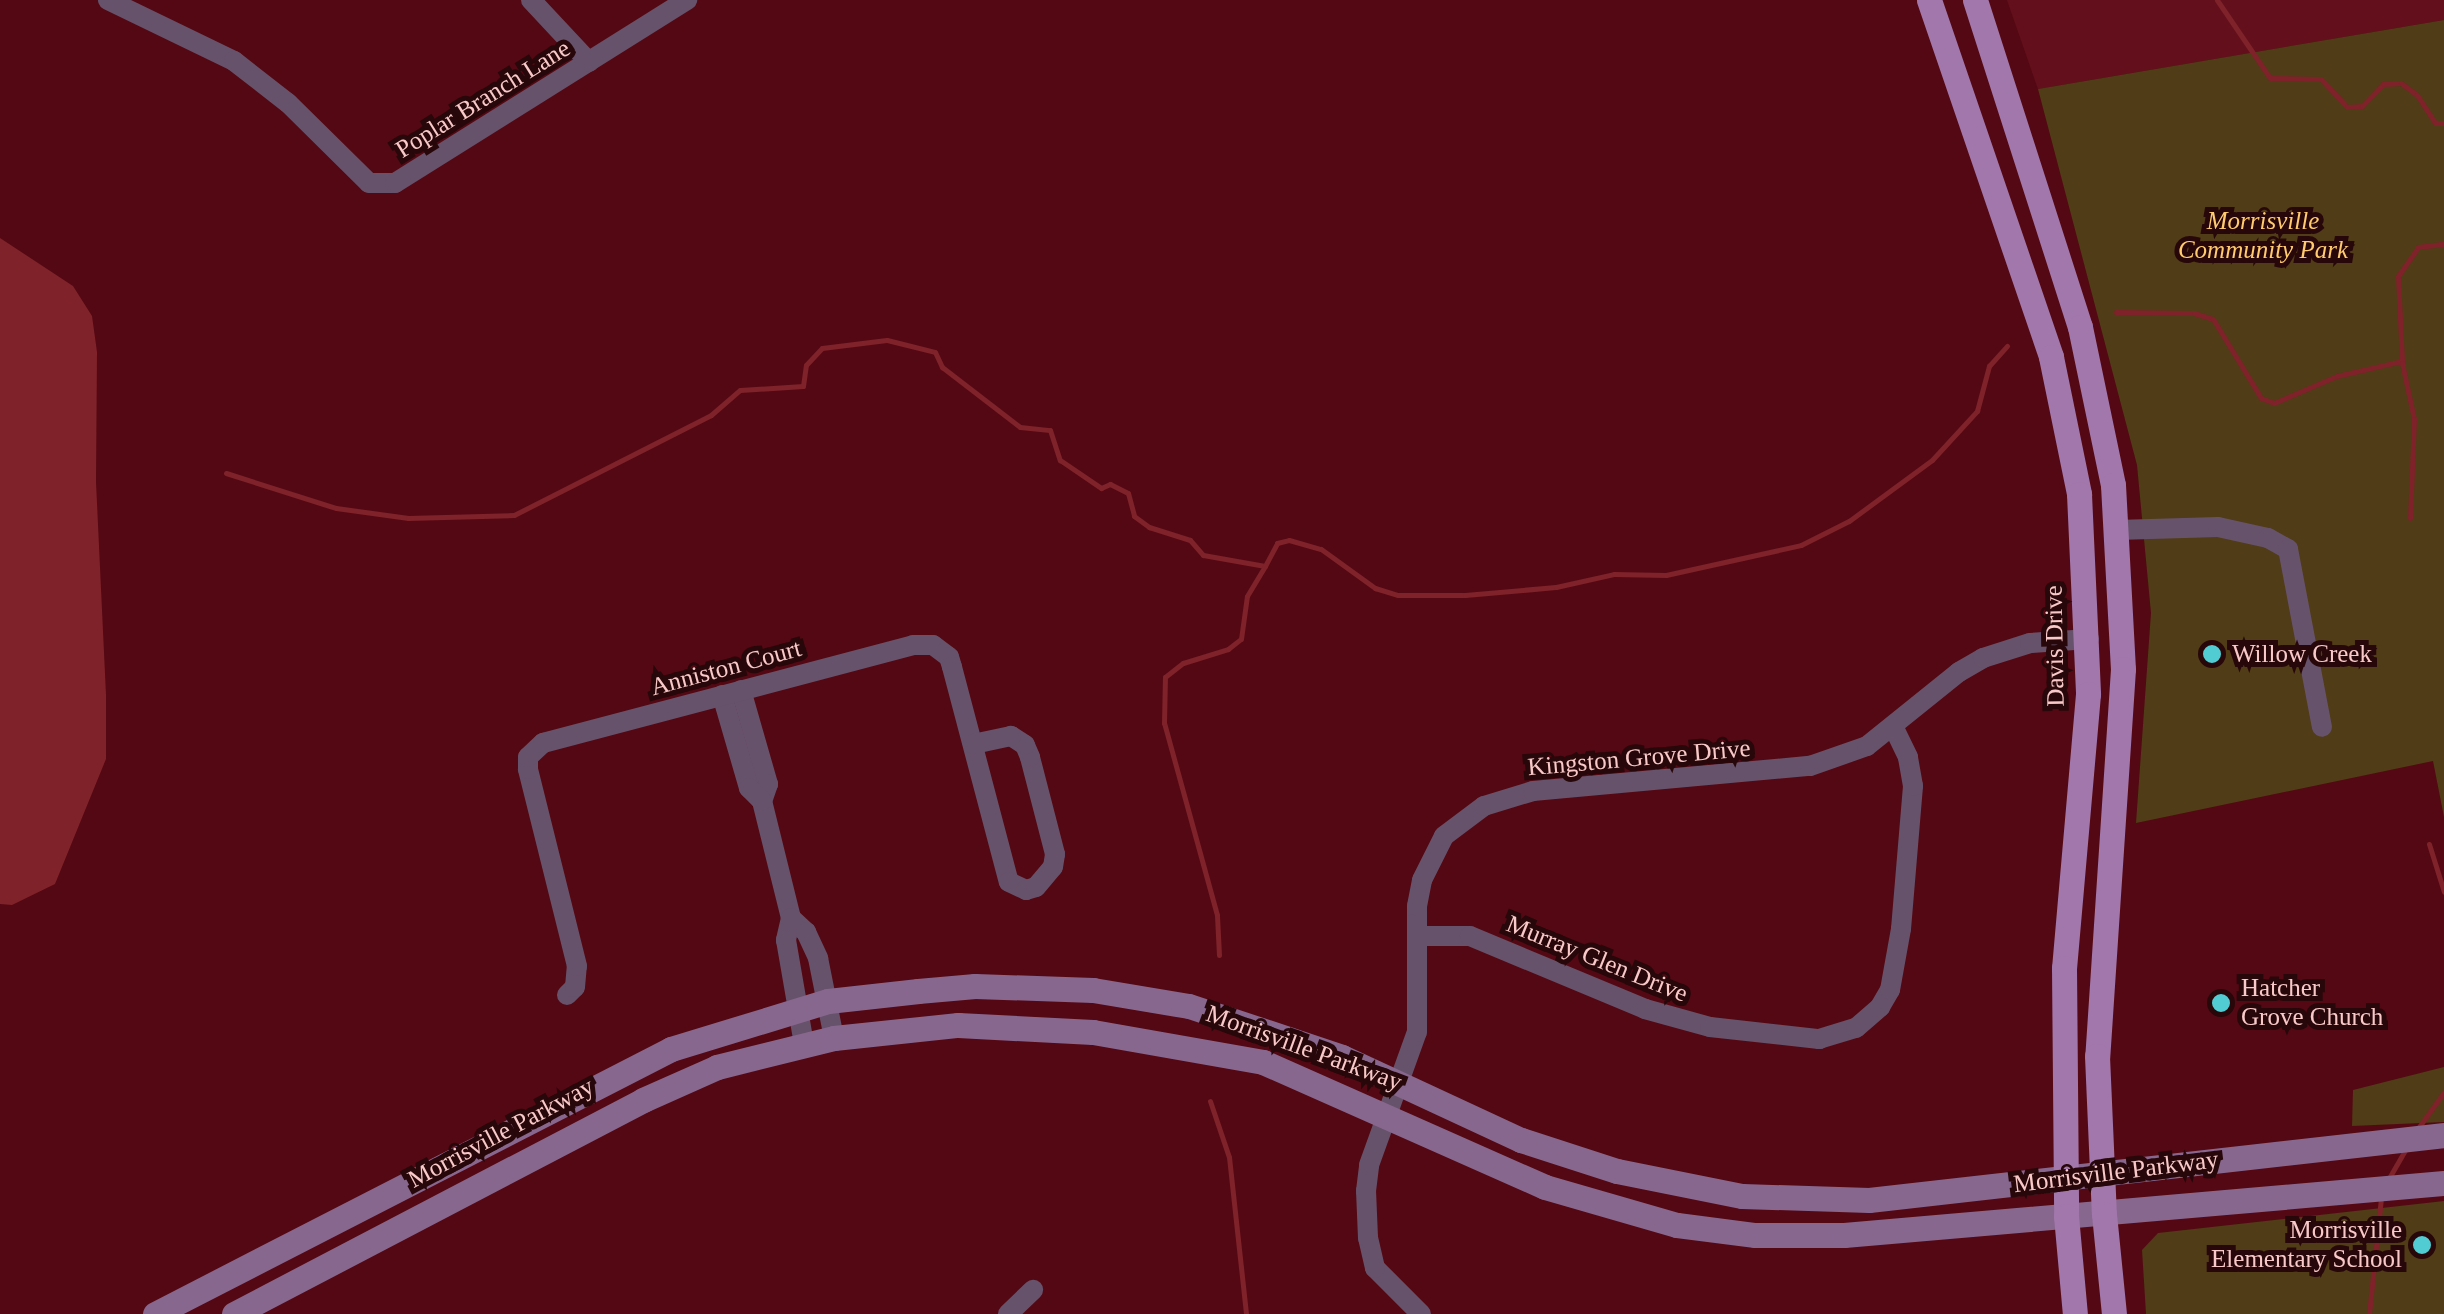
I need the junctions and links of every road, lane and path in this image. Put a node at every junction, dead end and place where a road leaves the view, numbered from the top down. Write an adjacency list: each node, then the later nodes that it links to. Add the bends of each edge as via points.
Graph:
1 (108, 0): 6 (street, Poplar Branch Lane, via 234,61 288,103 369,183 395,183 414,173)
2 (531, 0): 6 (street)
3 (688, 0): 6 (street, Poplar Branch Lane)
4 (1929, 0): 8 (main road, Davis Drive, via 2051,357 2079,494)
5 (1975, 0): 7 (main road, via 2080,327 2107,441)
6 (589, 62)
7 (2117, 530): 10 (street, via 2218,527 2288,549); 23 (main road, via 2123,670 2100,954)
8 (2089, 639): 11 (street, Kingston Grove Drive, via 2030,643 1982,658); 24 (main road, Davis Drive, via 2064,968)
9 (732, 692): 12 (street, Anniston Court, via 934,645 948,657); 13 (street, via 749,788 762,801); 15 (street, Anniston Court, via 534,748 528,769 577,966 575,987)
10 (2322, 727)
11 (1894, 728): 14 (street, Kingston Grove Drive, via 1867,746 1810,766 1502,798 1462,820 1431,858 1418,906); 14 (street, Murray Glen Drive, via 1914,786 1900,944 1890,990 1856,1028 1819,1040 1710,1027 1645,1009 1470,936)
12 (973, 744): 12 (street, via 1010,736 1030,757 1055,854 1036,888 1010,882)
13 (791, 918): 16 (street, via 812,942); 17 (street, via 786,940)
14 (1420, 936): 20 (street, Kingston Grove Drive, via 1420,1013)
15 (567, 994)
16 (828, 1002): 17 (main road, Morrisville Parkway); 18 (street); 20 (main road, Morrisville Parkway, via 975,986 1094,990 1236,1018)
17 (799, 1009): 19 (street); 29 (main road, Morrisville Parkway, via 706,1036 617,1073)
18 (834, 1038): 19 (main road, Morrisville Parkway); 21 (main road, Morrisville Parkway, via 958,1025 1093,1032 1263,1062)
19 (804, 1044): 30 (main road, Morrisville Parkway, via 717,1067 643,1100)
20 (1402, 1083): 21 (street, Kingston Grove Drive); 24 (main road, Morrisville Parkway, via 1522,1140 1617,1171 1742,1196 1870,1200)
21 (1386, 1114): 27 (main road, Morrisville Parkway, via 1545,1188 1677,1225 1799,1236); 32 (street, Kingston Grove Drive, via 1369,1165 1370,1254 1394,1291)
22 (2444, 1135): 23 (main road, Morrisville Parkway)
23 (2102, 1176): 24 (main road, Morrisville Parkway); 26 (main road)
24 (2065, 1180): 27 (main road, Davis Drive)
25 (2444, 1183): 26 (main road, Morrisville Parkway)
26 (2104, 1214): 27 (main road, Morrisville Parkway); 34 (main road)
27 (2066, 1216): 33 (main road, Davis Drive)
28 (1033, 1290): 31 (street)
29 (155, 1314)
30 (234, 1314)
31 (1008, 1314)
32 (1422, 1314)
33 (2075, 1314)
34 (2114, 1314)

